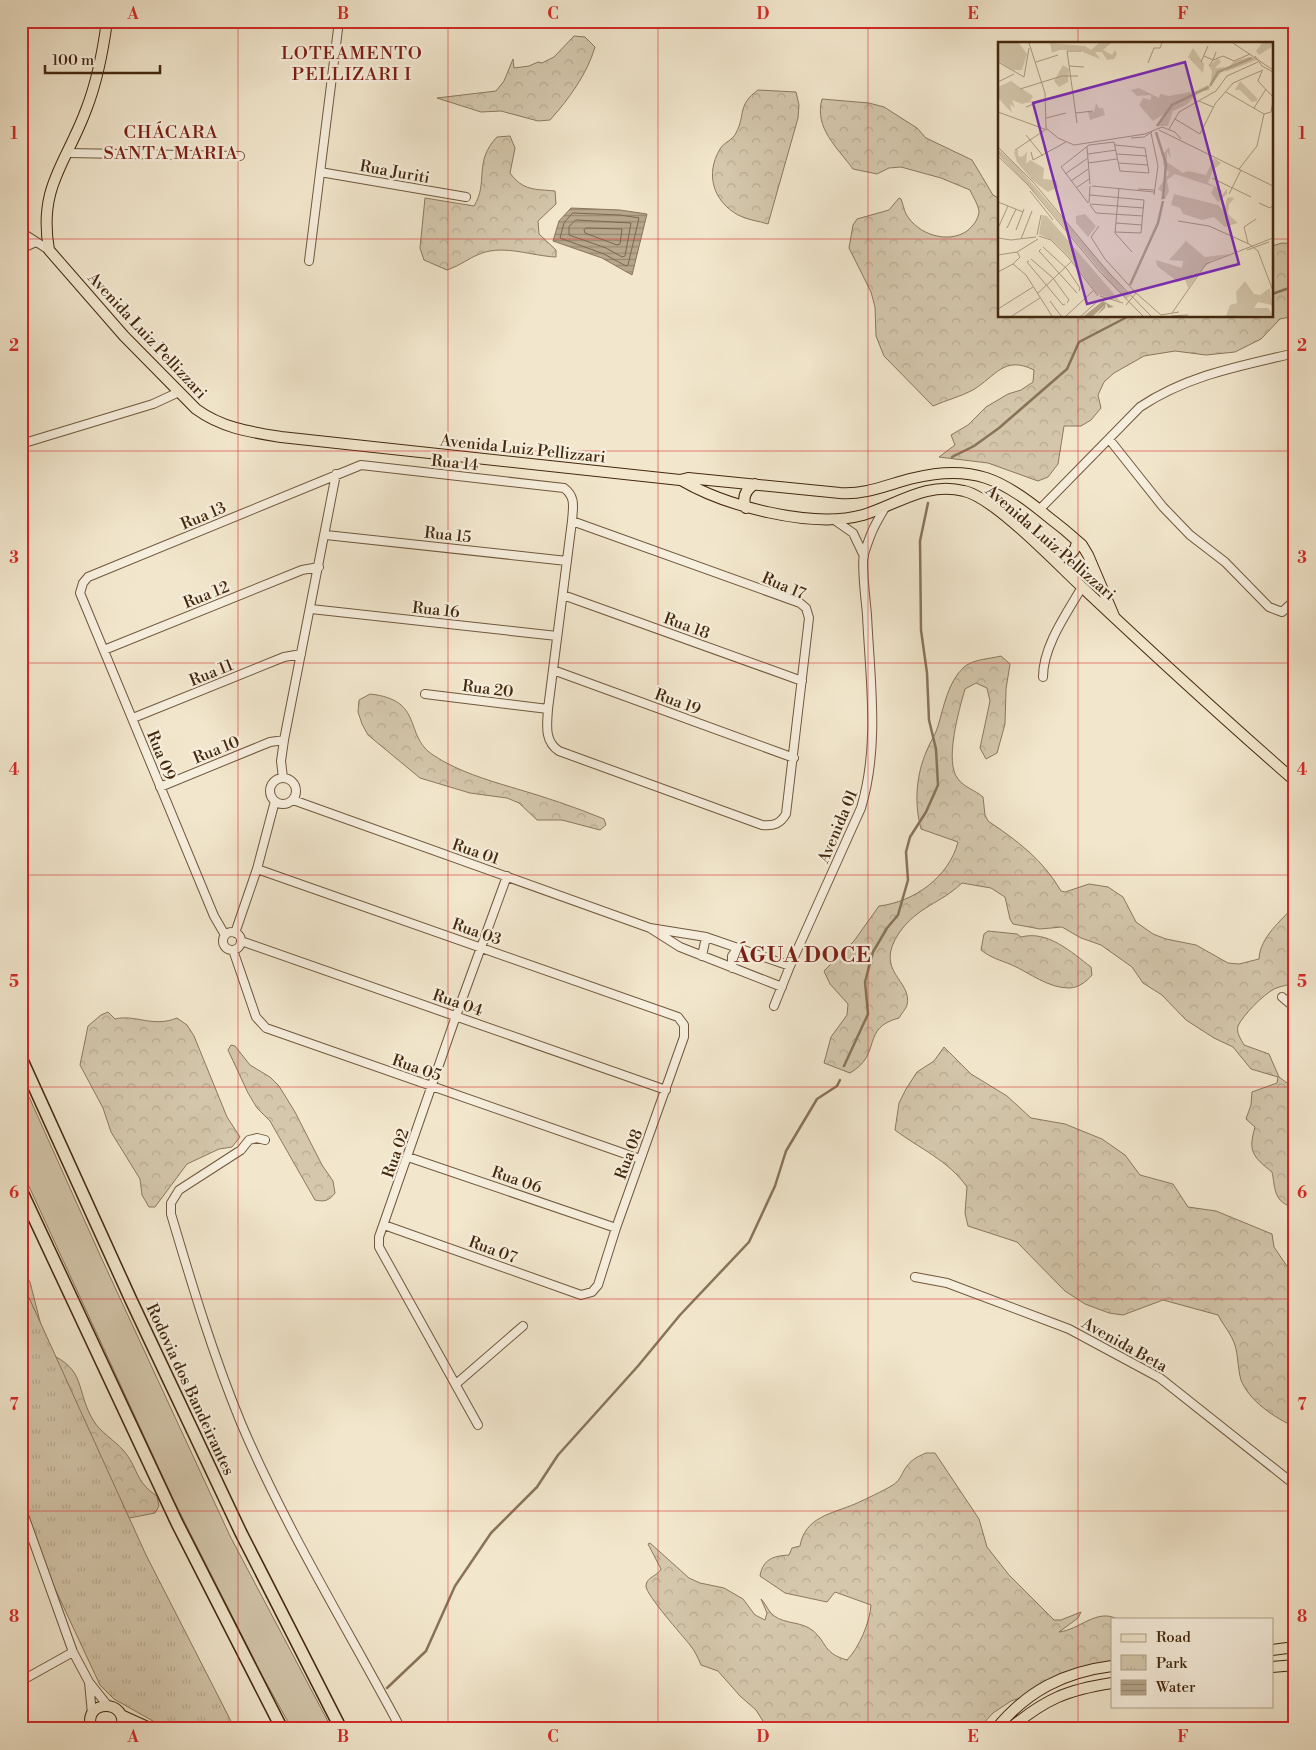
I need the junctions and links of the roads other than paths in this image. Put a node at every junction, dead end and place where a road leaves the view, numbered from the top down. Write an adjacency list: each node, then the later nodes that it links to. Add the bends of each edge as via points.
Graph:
1 (107, 21): 3 (main road, via 96,79)
2 (339, 21): 5 (street)
3 (67, 153): 4 (street); 10 (main road, via 48,197 46,232)
4 (240, 156)
5 (320, 172): 6 (street, Rua Juriti); 11 (street)
6 (466, 197)
7 (21, 232): 8 (street)
8 (36, 242): 9 (street); 10 (street)
9 (21, 249)
10 (49, 250): 13 (main road, Avenida Luiz Pellizzari)
11 (309, 261)
12 (1295, 353): 14 (street, via 1184,382 1140,407)
13 (178, 392): 15 (street, via 153,404); 17 (main road, Avenida Luiz Pellizzari, via 206,416 240,430)
14 (1109, 439): 21 (street); 33 (street, via 1163,507 1225,562 1269,607 1282,612)
15 (21, 444)
16 (336, 474): 23 (street, Rua 14, via 361,465 564,488 572,494 574,502); 24 (street); 30 (street, Rua 13, via 88,577)
17 (680, 480): 18 (main road, Avenida Luiz Pellizzari); 20 (main road, Avenida Luiz Pellizzari)
18 (755, 484): 20 (main road, via 746,493); 21 (main road, Avenida Luiz Pellizzari, via 856,493 915,478 952,473 998,481)
19 (886, 505): 22 (main road, Avenida Luiz Pellizzari, via 861,515); 26 (main road, Avenida Luiz Pellizzari, via 920,493 944,489 964,491 990,504); 27 (street, Avenida 01, via 873,525)
20 (746, 508): 22 (main road, Avenida Luiz Pellizzari)
21 (1040, 509): 25 (main road, Avenida Luiz Pellizzari)
22 (833, 519): 27 (street, Avenida 01, via 853,533)
23 (572, 522): 28 (street); 41 (street, Rua 17, via 800,603 806,608 809,618)
24 (326, 535): 28 (street, Rua 15); 29 (street)
25 (1077, 541): 26 (main road, via 1074,551 1060,557 1046,546); 35 (main road, Avenida Luiz Pellizzari, via 1088,555)
26 (1037, 546): 31 (main road, Avenida Luiz Pellizzari)
27 (864, 556): 65 (street, Avenida 01, via 873,724 869,782 862,808)
28 (567, 561): 32 (street)
29 (319, 567): 34 (street); 37 (street, Rua 12, via 302,570)
30 (83, 582): 37 (street, Rua 09, via 80,593)
31 (1082, 587): 35 (main road, Avenida Luiz Pellizzari); 40 (street, via 1049,650 1043,665)
32 (562, 594): 36 (street); 41 (street, Rua 18)
33 (1295, 600)
34 (312, 609): 36 (street, Rua 16); 38 (street)
35 (1114, 616): 48 (main road, Avenida Luiz Pellizzari)
36 (557, 636): 39 (street)
37 (104, 650): 44 (street, Rua 09)
38 (301, 654): 44 (street, Rua 11, via 284,657); 45 (street)
39 (553, 670): 43 (street); 46 (street, Rua 19)
40 (1043, 677)
41 (802, 681): 46 (street, Rua 17)
42 (425, 694): 43 (street, Rua 20)
43 (548, 709): 46 (street, Rua 17, via 547,733 553,747 762,825 778,824 786,814)
44 (133, 718): 49 (street, Rua 09)
45 (284, 740): 47 (street); 49 (street, Rua 10, via 270,742)
46 (794, 758)
47 (283, 778): 50 (street, via 295,786); 51 (street, via 271,787)
48 (1295, 781)
49 (160, 787): 57 (street, Rua 09)
50 (293, 800): 51 (street, via 284,805); 53 (street, Rua 01)
51 (275, 801): 52 (street)
52 (257, 869): 56 (street); 60 (street, Rua 03)
53 (507, 876): 54 (street, Rua 01); 60 (street, Rua 02)
54 (650, 928): 55 (street); 61 (street)
55 (684, 932): 58 (street); 61 (street)
56 (235, 933): 57 (street); 59 (street)
57 (225, 935): 63 (street, via 224,945)
58 (706, 937): 62 (street); 64 (street)
59 (241, 941): 63 (street); 71 (street, Rua 04)
60 (482, 946): 71 (street, Rua 02); 72 (street, Rua 03, via 678,1017)
61 (680, 946): 64 (street)
62 (738, 948): 65 (street); 66 (street, via 732,956)
63 (233, 950): 74 (street, Rua 05, via 256,1017 266,1028)
64 (702, 956): 66 (street)
65 (790, 966): 67 (street, Avenida 01)
66 (732, 968): 67 (street)
67 (782, 987): 69 (street, Avenida 01)
68 (1282, 997): 70 (street)
69 (774, 1006)
70 (1295, 1008)
71 (456, 1016): 74 (street, Rua 02); 75 (street, Rua 04)
72 (684, 1024): 75 (street, Rua 08, via 684,1037)
73 (21, 1058): 107 (highway, Rodovia dos Bandeirantes, via 236,1524)
74 (432, 1086): 77 (street, Rua 02); 78 (street, Rua 05)
75 (666, 1090): 78 (street, Rua 08)
76 (265, 1140): 108 (street, via 249,1140 240,1150 179,1190 171,1203 171,1214 216,1360 245,1432 276,1498)
77 (408, 1157): 82 (street, Rua 02); 83 (street, Rua 06)
78 (640, 1159): 83 (street, Rua 08)
79 (21, 1190): 81 (highway)
80 (21, 1197): 81 (highway)
81 (32, 1214): 106 (highway, via 177,1523)
82 (384, 1225): 85 (street, Rua 07, via 581,1295); 87 (street, Rua 02, via 379,1247)
83 (616, 1228): 85 (street, Rua 08, via 598,1285)
84 (915, 1277): 89 (street, Avenida Beta, via 956,1286 1069,1329 1160,1378)
85 (592, 1292)
86 (523, 1326): 87 (street)
87 (456, 1384): 88 (street, Rua 02)
88 (478, 1425)
89 (1295, 1485)
90 (21, 1507): 93 (street)
91 (1295, 1647): 92 (main road)
92 (1274, 1650)
93 (73, 1652): 97 (street); 98 (street)
94 (1295, 1665): 96 (main road)
95 (1111, 1666): 109 (main road, via 1050,1682 1028,1696)
96 (1274, 1667)
97 (21, 1681)
98 (89, 1682): 100 (street); 102 (street)
99 (1111, 1683): 110 (main road, via 1078,1688 1056,1696)
100 (108, 1706): 101 (main road); 102 (main road, via 99,1707)
101 (122, 1715): 104 (main road); 105 (main road)
102 (91, 1721): 103 (main road)
103 (83, 1729)
104 (121, 1729)
105 (152, 1729)
106 (282, 1729)
107 (341, 1729)
108 (401, 1729)
109 (996, 1729)
110 (1009, 1729)

